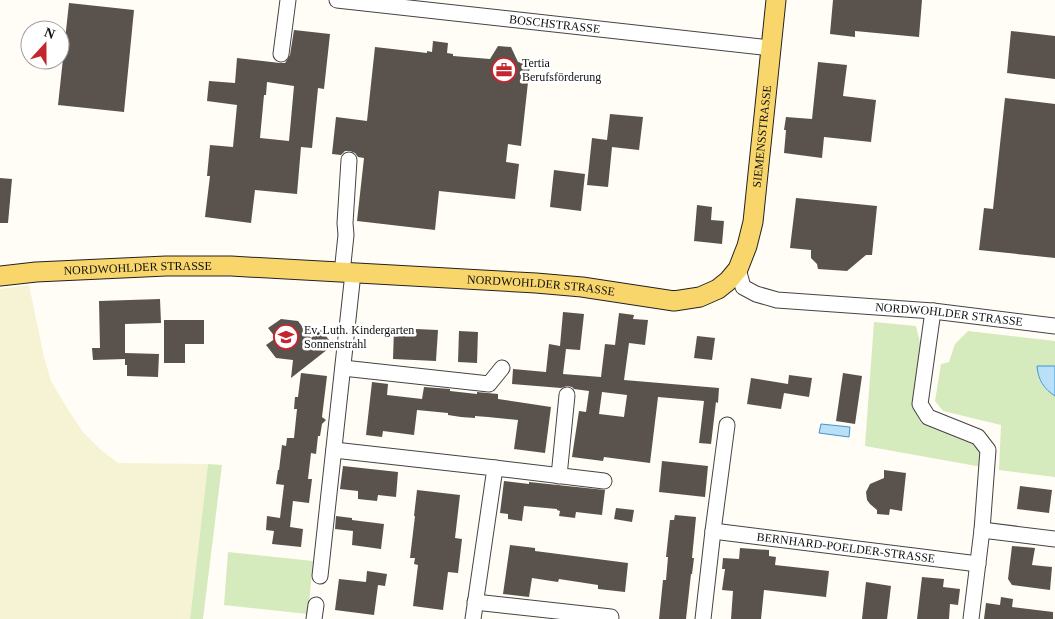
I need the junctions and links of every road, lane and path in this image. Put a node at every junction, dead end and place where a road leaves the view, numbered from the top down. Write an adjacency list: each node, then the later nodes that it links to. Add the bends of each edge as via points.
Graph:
1 (288, 0): 5 (street)
2 (337, 0): 4 (street, BOSCHSTRASSE)
3 (776, 0): 4 (main road, SIEMENSSTRASSE)
4 (771, 48): 7 (main road, SIEMENSSTRASSE, via 753,222)
5 (281, 54)
6 (349, 160): 8 (street, via 345,223)
7 (738, 270): 8 (main road, NORDWOHLDER STRASSE, via 718,289 700,297 674,301 582,287); 10 (street, NORDWOHLDER STRASSE, via 743,287 776,300)
8 (348, 273): 9 (main road, NORDWOHLDER STRASSE, via 184,266); 12 (street)
9 (0, 276)
10 (933, 311): 11 (street, NORDWOHLDER STRASSE); 20 (street, via 920,404 928,417 978,437 988,450)
11 (1055, 326)
12 (343, 368): 13 (street, via 489,384); 16 (street)
13 (502, 368)
14 (567, 395): 18 (street)
15 (727, 425): 21 (street)
16 (334, 450): 17 (street); 24 (street)
17 (495, 468): 18 (street); 25 (street)
18 (559, 476): 19 (street)
19 (604, 481)
20 (982, 530): 22 (street); 23 (street)
21 (713, 531): 23 (street, BERNHARD-POELDER-STRASSE); 28 (street)
22 (1055, 539)
23 (978, 564): 29 (street)
24 (320, 576)
25 (475, 602): 26 (street); 27 (street)
26 (611, 618)
27 (474, 619)
28 (704, 619)
29 (971, 619)

